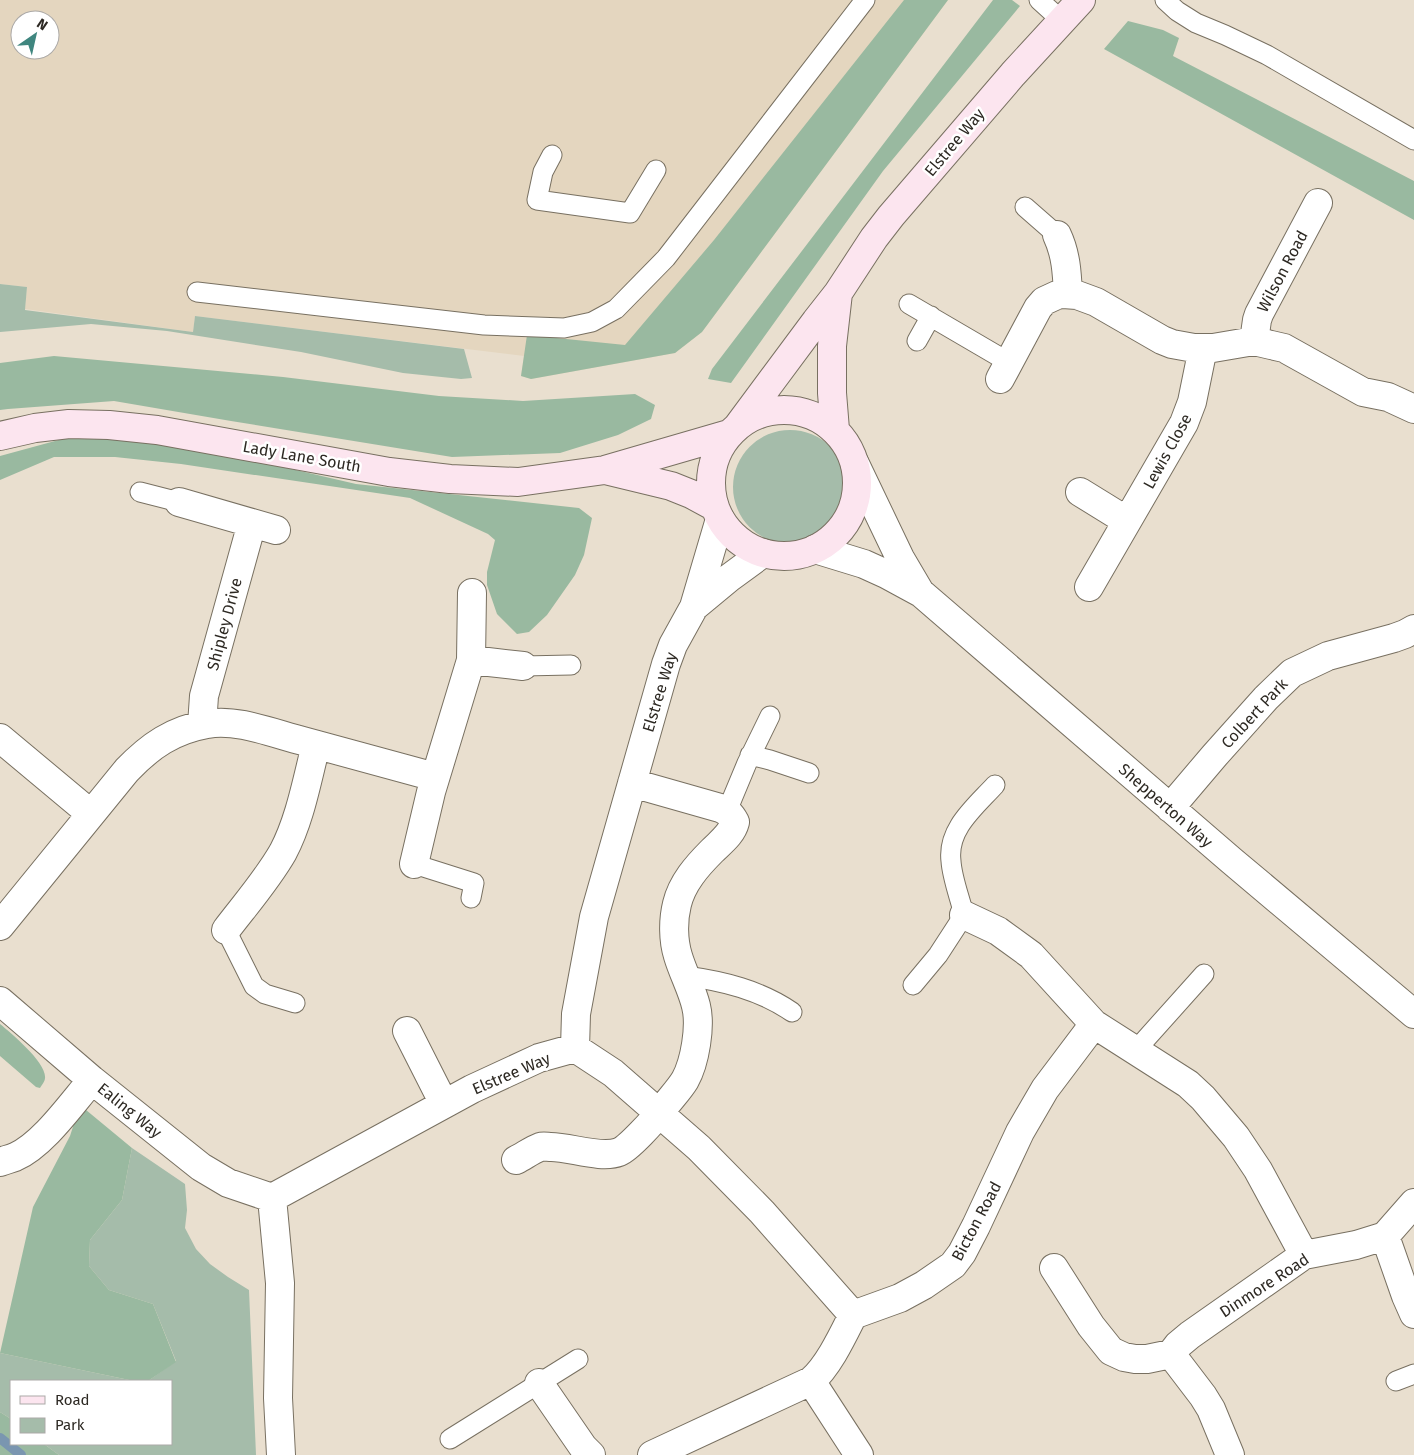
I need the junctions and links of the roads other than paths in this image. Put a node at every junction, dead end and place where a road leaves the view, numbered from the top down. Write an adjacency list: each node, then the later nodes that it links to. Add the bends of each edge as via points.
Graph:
1 (865, 0): 12 (lane, via 666,258 616,309 592,322 564,328 484,325)
2 (1039, 0): 5 (lane)
3 (1081, 0): 5 (main road, Elstree Way)
4 (1164, 0): 6 (lane, via 1196,24 1267,55)
5 (1061, 20): 13 (main road, Elstree Way, via 891,216)
6 (1414, 140)
7 (552, 155): 8 (lane, via 543,172 537,200 630,213)
8 (656, 170)
9 (1318, 203): 18 (street, Wilson Road, via 1256,320)
10 (1024, 207): 11 (lane)
11 (1057, 235): 14 (street, via 1066,264)
12 (196, 292)
13 (838, 293): 22 (main road, Elstree Way); 23 (main road, Elstree Way, via 832,346)
14 (1068, 294): 19 (street, via 1096,302 1167,342); 20 (street, via 1057,295 1041,304)
15 (909, 304): 16 (lane)
16 (931, 316): 17 (lane); 20 (lane)
17 (917, 341)
18 (1254, 341): 19 (street); 21 (street, via 1284,348 1363,392 1388,397)
19 (1203, 348): 31 (street, Lewis Close, via 1192,402 1184,423)
20 (1005, 371)
21 (1414, 409)
22 (734, 430): 23 (main road, via 756,415 777,410 798,411 818,418); 26 (main road, Lady Lane South); 30 (main road, via 719,450 712,468 711,488)
23 (835, 430): 25 (main road, via 848,446)
24 (0, 436): 26 (main road, Lady Lane South, via 69,424 109,425 157,430 389,472 450,479 518,482)
25 (855, 464): 32 (main road, via 858,485 846,523); 36 (street, Shepperton Way, via 900,558)
26 (605, 470): 30 (main road, Lady Lane South, via 671,486 691,494)
27 (140, 492): 29 (lane, Shipley Drive)
28 (1080, 492): 31 (street)
29 (179, 502): 43 (street, Shipley Drive, via 264,526 204,696)
30 (718, 513): 33 (main road, via 731,534 746,546); 37 (street, Elstree Way)
31 (1127, 521): 34 (street, Lewis Close)
32 (815, 550): 33 (main road, via 798,555); 36 (street, Shepperton Way, via 864,564)
33 (763, 553): 37 (street, Elstree Way)
34 (1089, 587)
35 (472, 593): 39 (street)
36 (921, 593): 51 (street, Shepperton Way)
37 (694, 607): 49 (street, Elstree Way, via 666,664)
38 (1414, 629): 51 (street, Colbert Park, via 1394,638 1328,656 1292,673 1266,698)
39 (471, 660): 41 (street); 48 (street)
40 (571, 665): 41 (lane)
41 (523, 666)
42 (770, 716): 46 (lane)
43 (202, 725): 45 (street, via 224,722); 53 (street, via 174,735 143,754)
44 (0, 738): 53 (street)
45 (316, 745): 48 (street); 58 (street, via 297,817 283,851)
46 (750, 755): 47 (lane); 52 (lane)
47 (809, 773)
48 (435, 777): 54 (street)
49 (632, 783): 52 (street); 68 (street, Elstree Way, via 594,917 576,1014)
50 (994, 786): 56 (lane, via 964,818 952,842 950,860)
51 (1170, 808): 65 (street, Shepperton Way)
52 (727, 811): 60 (street, via 735,822 734,827 686,881 677,904 674,937)
53 (91, 814): 57 (street)
54 (414, 864): 55 (lane, via 474,883)
55 (471, 898)
56 (964, 915): 61 (lane, via 938,955); 66 (street, via 998,931 1031,954)
57 (0, 926)
58 (226, 930): 63 (lane, via 254,986 265,994)
59 (1204, 974): 69 (lane)
60 (685, 976): 64 (lane, via 738,986); 72 (street, via 696,1007 697,1041 685,1080)
61 (913, 985)
62 (0, 1000): 70 (street, Ealing Way)
63 (295, 1003)
64 (792, 1012)
65 (1414, 1014)
66 (1094, 1024): 69 (street); 81 (street, Bicton Road, via 1044,1089 962,1253 953,1264 900,1298)
67 (407, 1030): 71 (street)
68 (575, 1048): 71 (street, Elstree Way, via 507,1072); 72 (street, via 613,1074)
69 (1136, 1050): 78 (street, via 1188,1084 1219,1116 1258,1170)
70 (92, 1080): 74 (street, via 36,1144 16,1157); 75 (street, Ealing Way, via 208,1172 228,1183)
71 (444, 1104): 75 (street, Elstree Way)
72 (659, 1113): 73 (street, via 618,1152 602,1154 540,1147); 81 (street, via 762,1212)
73 (516, 1160)
74 (0, 1162)
75 (272, 1198): 89 (street, via 280,1283 278,1398)
76 (1414, 1203): 77 (street)
77 (1385, 1236): 78 (street, Dinmore Road); 80 (street)
78 (1304, 1255): 82 (street, Dinmore Road, via 1190,1334)
79 (1054, 1268): 82 (street, via 1111,1352 1135,1359)
80 (1414, 1314)
81 (852, 1315): 85 (street, via 825,1364)
82 (1171, 1354): 93 (street, via 1211,1409)
83 (578, 1359): 87 (lane)
84 (1414, 1374): 86 (lane)
85 (811, 1381): 91 (street); 92 (street)
86 (1396, 1381)
87 (539, 1383): 88 (lane); 90 (street)
88 (450, 1439)
89 (281, 1455)
90 (590, 1455)
91 (652, 1455)
92 (859, 1455)
93 (1230, 1455)

